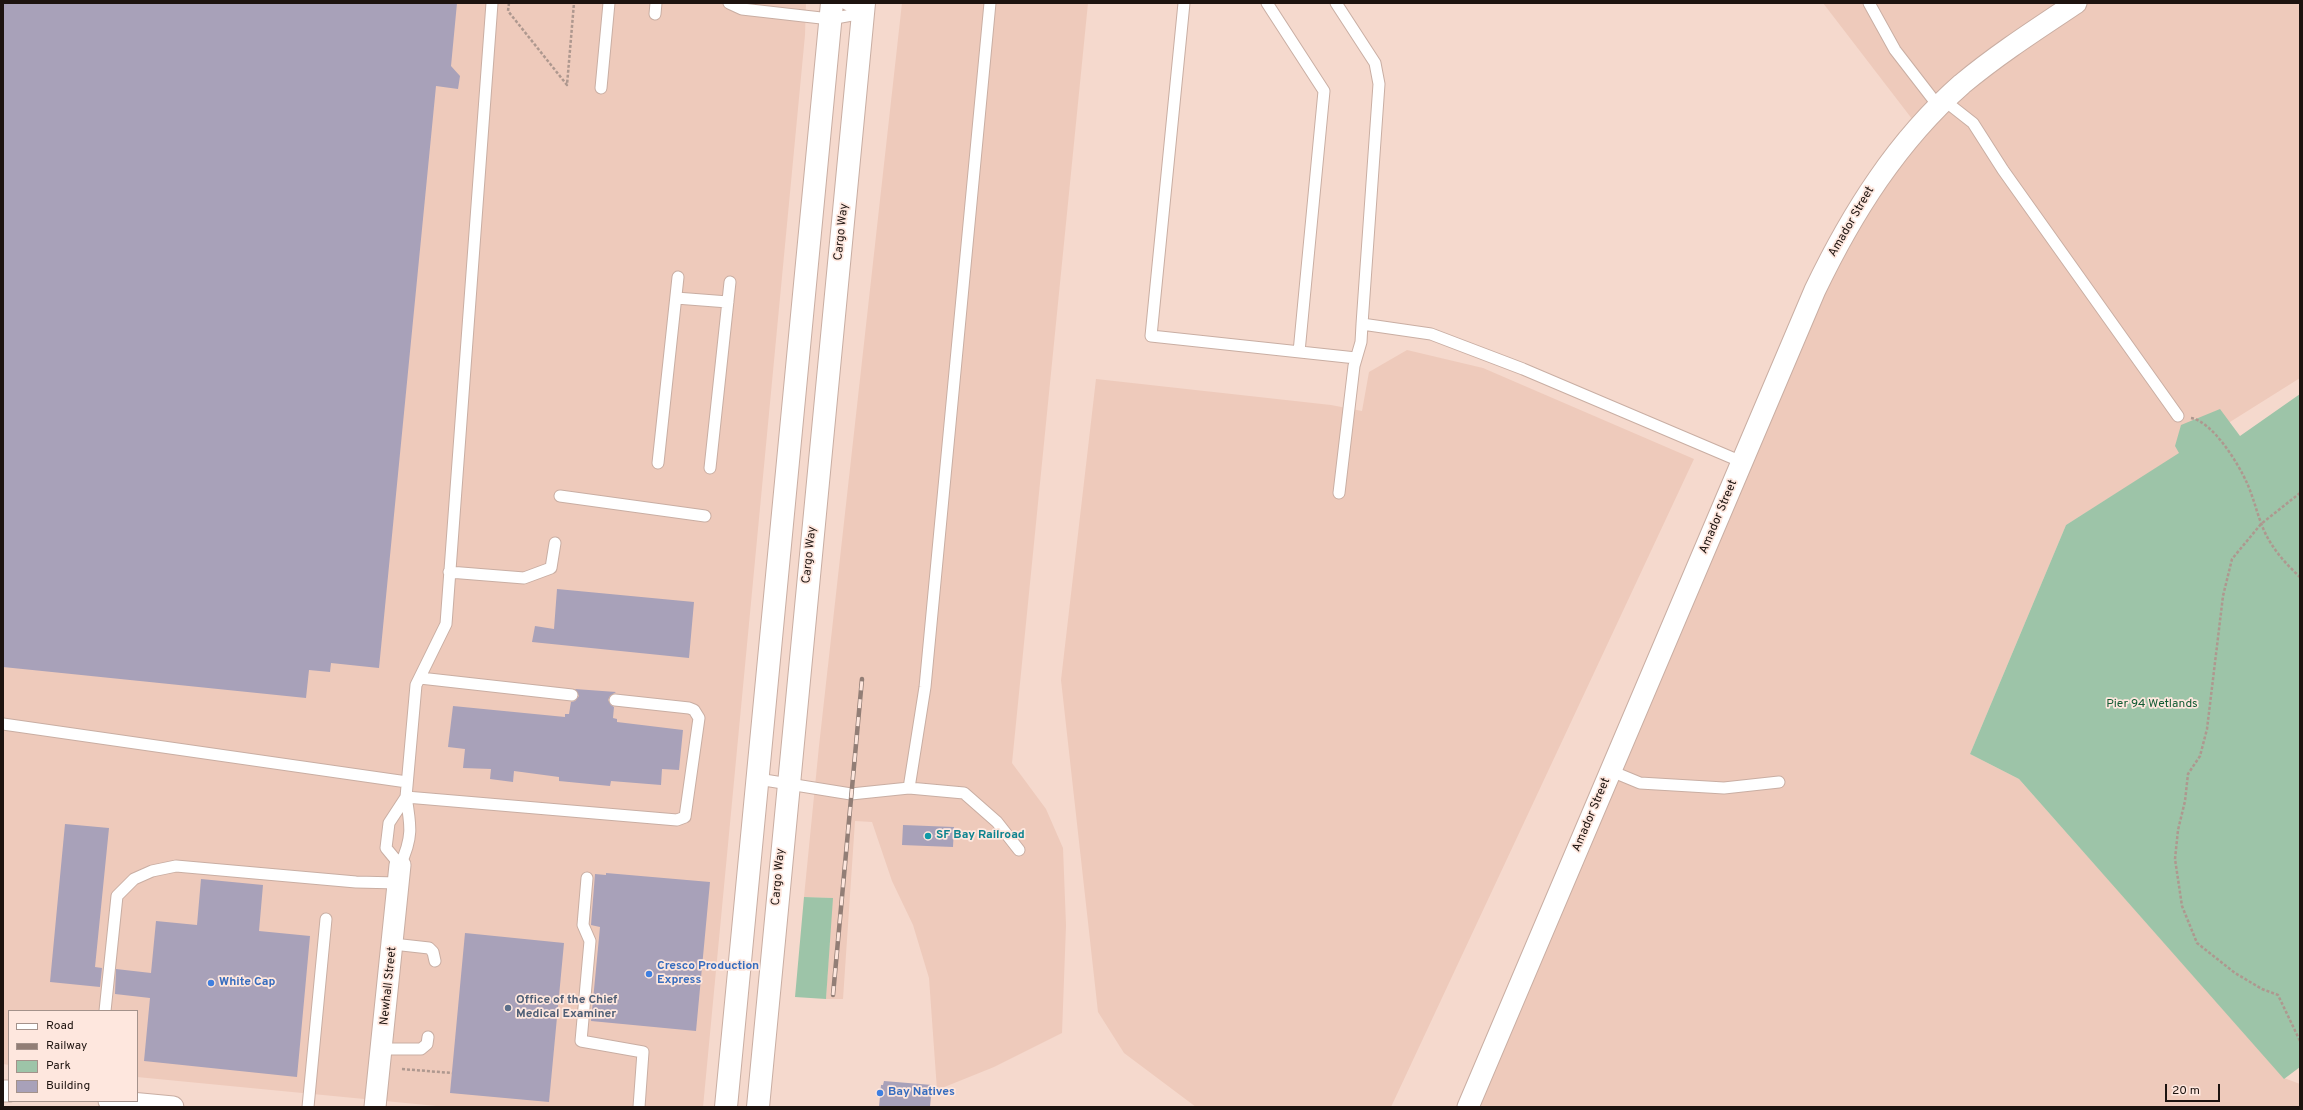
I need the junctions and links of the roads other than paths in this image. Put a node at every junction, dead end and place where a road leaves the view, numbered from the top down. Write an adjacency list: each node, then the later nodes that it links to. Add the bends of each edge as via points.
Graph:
1 (492, 3): 31 (lane)
2 (609, 3): 14 (lane)
3 (656, 3): 13 (lane)
4 (729, 3): 11 (lane, via 742,9)
5 (990, 3): 41 (lane, via 925,687)
6 (1184, 3): 21 (lane, via 1151,336)
7 (1267, 3): 21 (lane, via 1324,91)
8 (1336, 3): 20 (lane, via 1375,64 1379,84)
9 (1869, 3): 15 (lane, via 1895,50)
10 (2076, 3): 15 (street, Amador Street, via 2002,53)
11 (835, 8): 12 (lane); 12 (lane); 37 (main road)
12 (864, 8): 40 (main road, Cargo Way)
13 (655, 14)
14 (601, 88)
15 (1942, 104): 23 (lane, via 1973,123 2007,176); 24 (street, Amador Street, via 1895,155 1866,195 1839,240)
16 (678, 277): 18 (lane)
17 (730, 282): 19 (lane)
18 (676, 298): 19 (lane); 25 (lane)
19 (728, 302): 26 (lane)
20 (1362, 324): 22 (lane, via 1361,342); 24 (lane, via 1438,336 1523,369)
21 (1299, 352): 22 (lane)
22 (1356, 358): 27 (lane)
23 (2178, 416)
24 (1742, 462): 36 (street, Amador Street)
25 (658, 463)
26 (710, 468)
27 (1339, 493)
28 (560, 496): 29 (lane)
29 (705, 516)
30 (555, 543): 31 (lane, via 551,568 524,578)
31 (450, 572): 32 (lane, via 446,624)
32 (420, 678): 33 (lane); 38 (lane, via 416,685)
33 (572, 696)
34 (615, 700): 42 (lane, via 689,708 697,714 699,718 685,817 677,820)
35 (3, 724): 38 (lane)
36 (1611, 771): 39 (lane, via 1640,782 1724,788); 59 (street, Amador Street)
37 (758, 779): 40 (lane); 57 (main road)
38 (407, 782): 42 (lane)
39 (1779, 782)
40 (788, 783): 41 (lane, via 851,794); 58 (main road, Cargo Way)
41 (909, 788): 43 (lane, via 964,793 997,822)
42 (406, 797): 44 (lane, via 410,825 409,847); 44 (lane, via 389,823 386,848)
43 (1019, 850)
44 (399, 874): 47 (street, Newhall Street); 49 (lane, via 356,882 176,866 152,870 134,879 117,896)
45 (587, 878): 56 (lane, via 583,925 590,941 581,1041 642,1052)
46 (326, 919): 54 (lane)
47 (393, 944): 48 (lane, via 429,948); 51 (street, Newhall Street)
48 (436, 961)
49 (105, 1010)
50 (428, 1037): 51 (lane, via 427,1044 421,1049)
51 (382, 1049): 55 (street, Newhall Street)
52 (120, 1102): 53 (street)
53 (173, 1107)
54 (308, 1107)
55 (375, 1107)
56 (639, 1107)
57 (726, 1107)
58 (758, 1107)
59 (1468, 1107)

